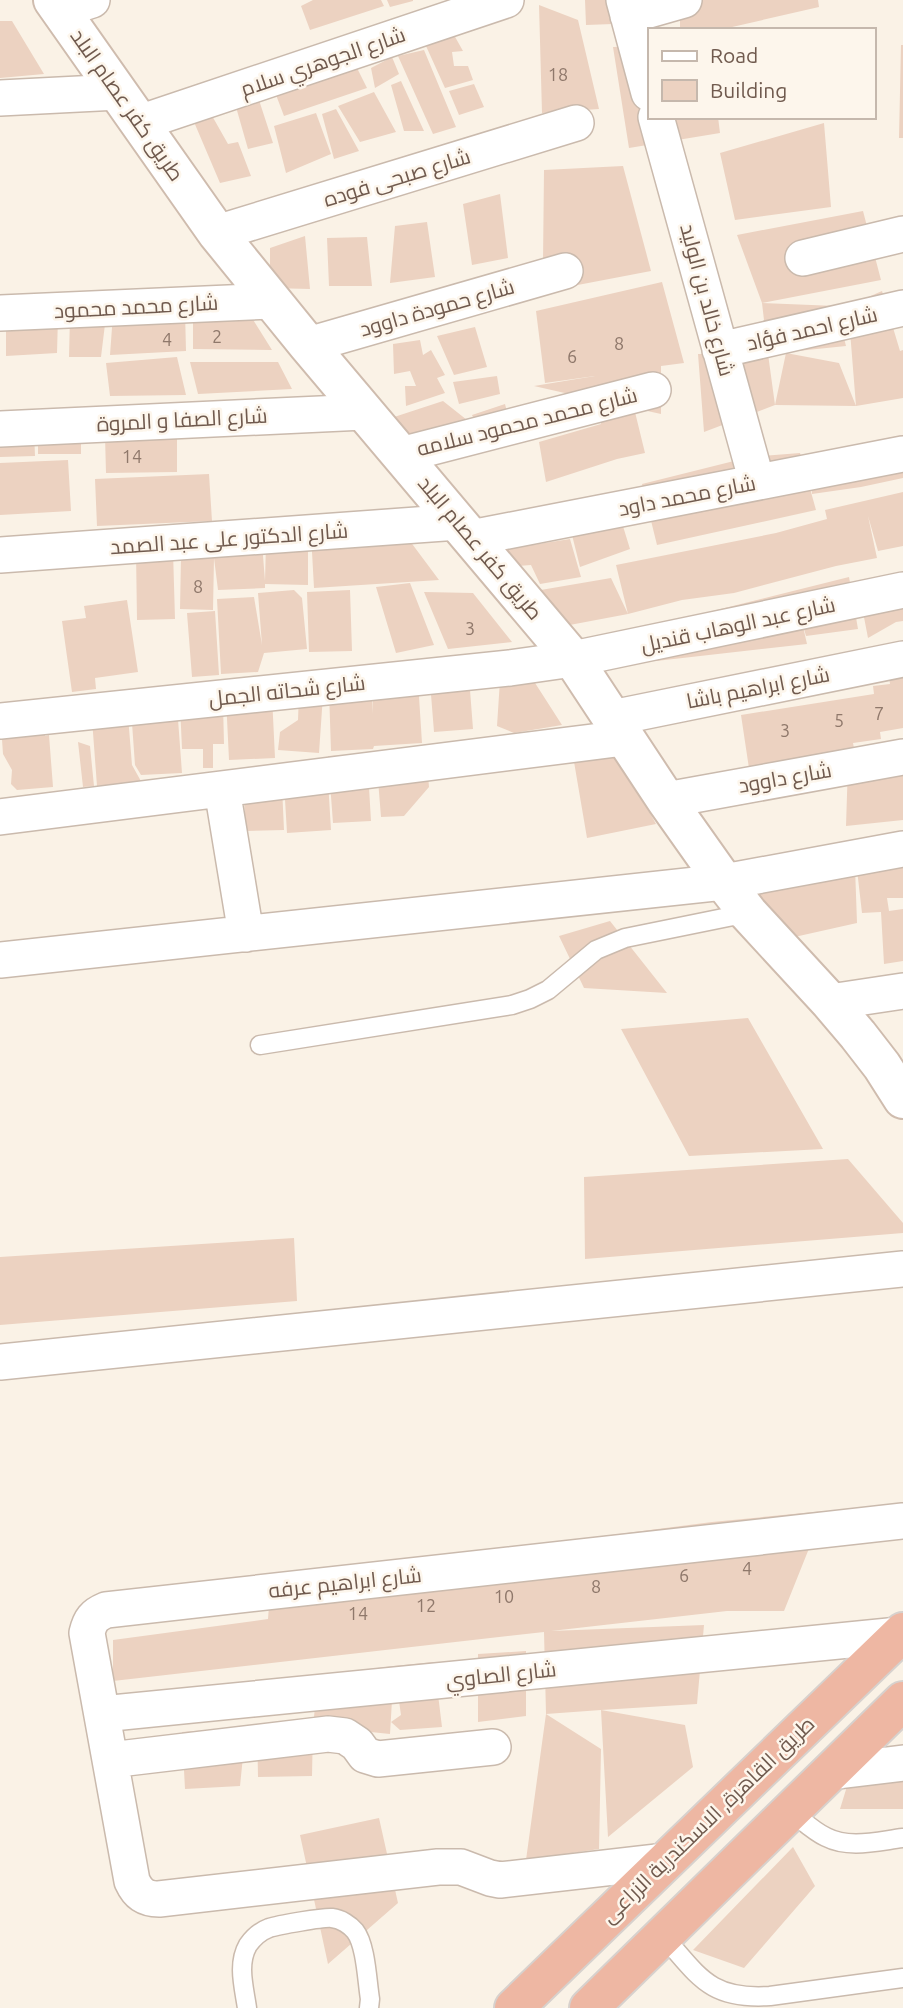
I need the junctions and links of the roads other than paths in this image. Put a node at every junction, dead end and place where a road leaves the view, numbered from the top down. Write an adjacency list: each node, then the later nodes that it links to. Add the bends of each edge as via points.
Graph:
1 (506, 0): 9 (street, شارع الجوهري سلام)
2 (684, 0): 4 (street)
3 (69, 4): 6 (street, طريق كفر عصام البلد)
4 (626, 8): 5 (street)
5 (648, 89)
6 (118, 92): 7 (street); 9 (street, طريق كفر عصام البلد)
7 (0, 98)
8 (657, 119): 19 (street, شارع خالد بن الوليد)
9 (139, 123): 11 (street, طريق كفر عصام البلد)
10 (576, 123): 11 (street, شارع صبحى فوده)
11 (217, 233): 15 (street, طريق كفر عصام البلد)
12 (903, 234): 13 (street)
13 (803, 258)
14 (565, 271): 18 (street, شارع حمودة داوود)
15 (271, 301): 17 (street, شارع محمد محمود); 18 (street, طريق كفر عصام البلد)
16 (903, 308): 19 (street, شارع احمد فؤاد)
17 (0, 313)
18 (308, 345): 21 (street, طريق كفر عصام البلد)
19 (720, 350): 25 (street, شارع خالد بن الوليد)
20 (653, 390): 23 (street, شارع محمد محمود سلامه)
21 (364, 412): 22 (street, شارع الصفا و المروة); 23 (street, طريق كفر عصام البلد)
22 (0, 429)
23 (401, 454): 26 (street, طريق كفر عصام البلد)
24 (903, 454): 25 (street, شارع محمد داود)
25 (757, 482): 26 (street, شارع محمد داود)
26 (465, 530): 27 (street, شارع الدكتور على عبد الصمد); 29 (street, طريق كفر عصام البلد)
27 (0, 555)
28 (903, 590): 29 (street, شارع عبد الوهاب قنديل)
29 (573, 659): 31 (street, شارع شحاته الجمل); 32 (street, طريق كفر عصام البلد)
30 (903, 659): 32 (street, شارع ابراهيم باشا)
31 (0, 721)
32 (618, 728): 34 (street, شارع ابراهيم باشا); 35 (street, طريق كفر عصام البلد)
33 (903, 757): 35 (street, شارع داوود)
34 (222, 789): 36 (street, شارع ابراهيم باشا); 40 (street)
35 (666, 800): 38 (street, طريق كفر عصام البلد)
36 (0, 817)
37 (903, 849): 38 (street)
38 (724, 883): 39 (street, طريق كفر عصام البلد); 40 (street)
39 (748, 913): 43 (street, طريق كفر عصام البلد); 44 (lane, via 610,943 584,958 548,990 512,1005)
40 (246, 934): 41 (street)
41 (0, 960)
42 (903, 990): 43 (street)
43 (830, 1002): 45 (street, طريق كفر عصام البلد)
44 (260, 1045)
45 (903, 1099)
46 (903, 1269): 47 (street)
47 (0, 1362)
48 (903, 1521): 51 (street, شارع ابراهيم عرفه, via 106,1610 89,1622 87,1633)
49 (901, 1634): 51 (street, شارع الصاوي); 58 (highway, طريق القاهرة, الاسكندرية الزراعى)
50 (903, 1701): 55 (highway)
51 (102, 1714): 53 (street, شارع ابراهيم عرفه)
52 (493, 1747): 53 (street, via 378,1759 365,1755 345,1736 328,1734)
53 (110, 1759): 58 (street, شارع ابراهيم عرفه, via 132,1881 147,1899 438,1867 461,1867 500,1880)
54 (903, 1763): 55 (street)
55 (830, 1772): 56 (highway)
56 (790, 1811): 57 (lane, via 842,1843); 59 (highway)
57 (903, 1838)
58 (666, 1861): 63 (highway, طريق القاهرة, الاسكندرية الزراعى)
59 (663, 1936): 60 (lane, via 706,1984 736,1995 770,1996); 64 (highway)
60 (903, 1978)
61 (247, 2008): 62 (lane, via 242,1967 249,1943 269,1928 331,1917 353,1929 360,1940)
62 (369, 2008)
63 (514, 2008)
64 (590, 2008)

